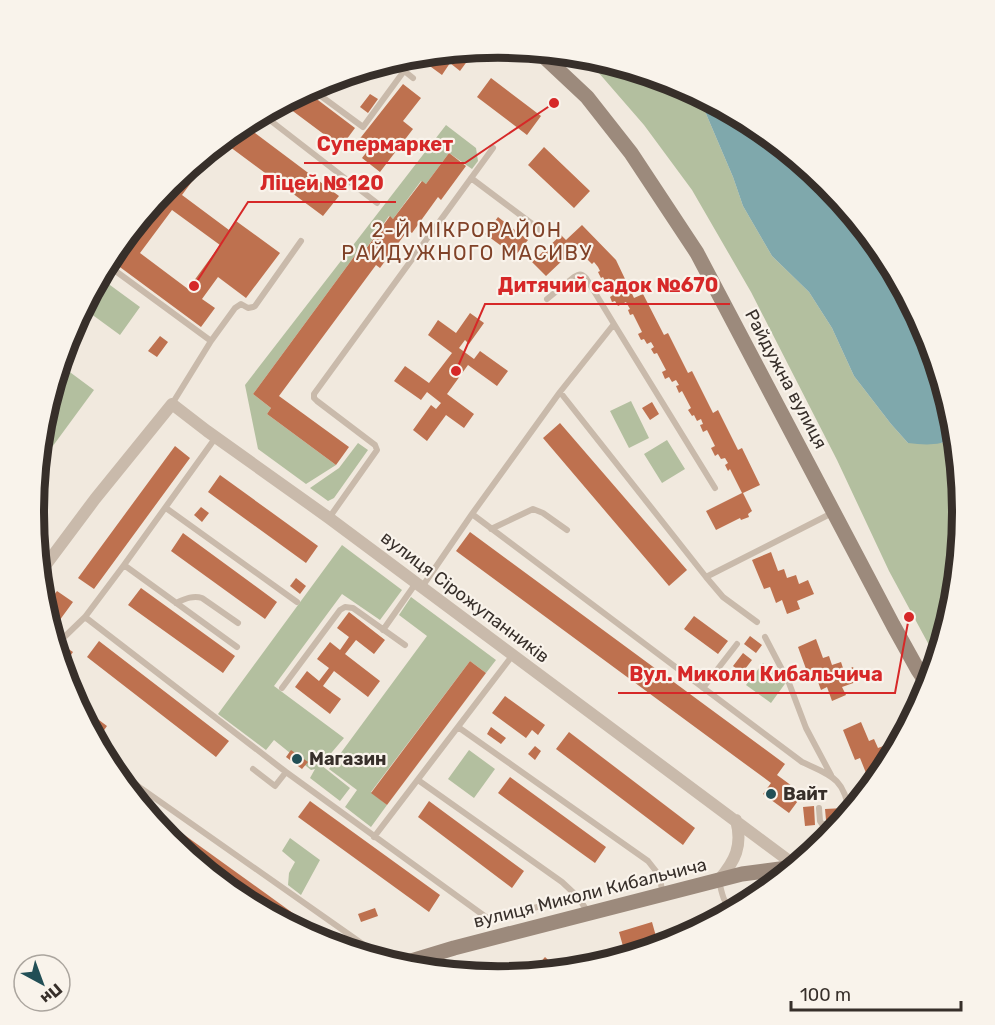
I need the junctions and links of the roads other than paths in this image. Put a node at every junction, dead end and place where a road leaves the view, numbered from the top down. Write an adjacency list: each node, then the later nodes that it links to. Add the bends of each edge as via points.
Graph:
1 (549, 61): 21 (street, Райдужна вулиця, via 587,97 631,153 697,253)
2 (401, 69): 3 (lane)
3 (404, 71): 4 (lane); 5 (lane, via 363,127)
4 (413, 78)
5 (319, 95)
6 (270, 120): 9 (lane)
7 (494, 148): 8 (lane)
8 (471, 178): 10 (lane); 23 (lane, via 314,394 317,401 377,450)
9 (377, 203)
10 (543, 232)
11 (301, 241): 15 (lane, via 255,306 238,305)
12 (114, 270): 15 (lane)
13 (547, 299): 14 (lane, via 582,274)
14 (614, 324): 16 (lane); 19 (lane)
15 (211, 341): 17 (lane)
16 (560, 392): 22 (lane); 28 (lane)
17 (172, 404): 18 (street, вулиця Сірожупанників); 26 (street)
18 (216, 437): 20 (lane); 23 (street, вулиця Сірожупанників)
19 (715, 488)
20 (166, 508): 27 (lane); 30 (lane)
21 (834, 512): 28 (lane); 42 (street, Райдужна вулиця)
22 (471, 514): 24 (lane); 29 (lane)
23 (329, 518): 29 (street, вулиця Сірожупанників)
24 (491, 529): 25 (lane, via 537,510); 44 (lane)
25 (567, 530)
26 (46, 564)
27 (124, 566): 31 (lane); 32 (lane)
28 (706, 577): 33 (lane, via 723,597)
29 (419, 585): 35 (lane); 41 (street, вулиця Сірожупанників)
30 (297, 602)
31 (176, 603): 34 (lane, via 197,596); 40 (lane)
32 (85, 617): 37 (lane); 47 (lane)
33 (757, 622)
34 (238, 623)
35 (383, 630): 39 (lane); 43 (lane, via 353,608 345,607)
36 (765, 637): 48 (lane)
37 (62, 639)
38 (736, 644): 44 (lane)
39 (405, 645)
40 (237, 647)
41 (512, 656): 45 (lane); 55 (street, вулиця Сірожупанників)
42 (921, 675)
43 (282, 688)
44 (703, 688): 48 (lane, via 802,762)
45 (458, 727): 50 (lane); 61 (lane, via 648,861 659,875)
46 (253, 769): 47 (lane, via 275,786)
47 (286, 772): 57 (lane)
48 (832, 776): 53 (lane)
49 (131, 780): 51 (lane)
50 (418, 780): 57 (lane); 62 (lane)
51 (142, 789): 52 (lane); 65 (lane)
52 (140, 792)
53 (848, 801)
54 (819, 808): 56 (lane, via 820,821)
55 (736, 820): 58 (street, вулиця Сірожупанників); 60 (street, via 736,856)
56 (828, 824)
57 (374, 837): 62 (lane, via 490,920)
58 (789, 861)
59 (780, 868): 60 (street, вулиця Миколи Кибальчича)
60 (719, 880): 61 (street, вулиця Миколи Кибальчича); 63 (lane)
61 (663, 895): 64 (street, вулиця Миколи Кибальчича)
62 (577, 896): 64 (lane)
63 (726, 905)
64 (588, 913): 66 (street, вулиця Миколи Кибальчича)
65 (366, 947)
66 (417, 959)

